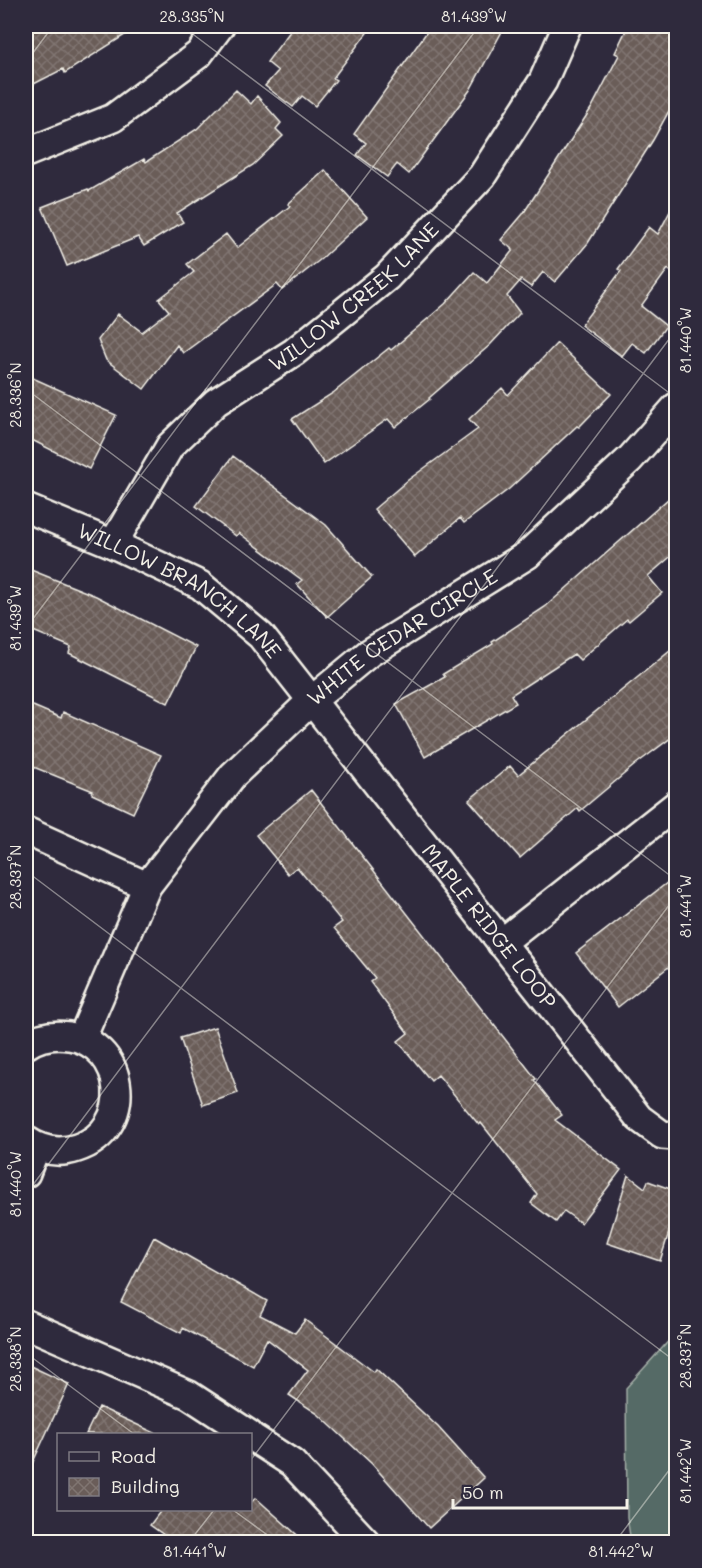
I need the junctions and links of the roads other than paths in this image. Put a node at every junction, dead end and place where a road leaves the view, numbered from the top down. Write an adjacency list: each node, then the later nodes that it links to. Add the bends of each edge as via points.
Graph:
1 (220, 26): 3 (street, via 199,54 113,118)
2 (567, 26): 6 (street, WILLOW CREEK LANE, via 543,81 482,176 387,277 294,352 216,402 170,446)
3 (26, 153)
4 (676, 407): 7 (street, WHITE CEDAR CIRCLE, via 630,459 527,555 369,653)
5 (26, 508): 6 (street, WILLOW BRANCH LANE)
6 (113, 544): 7 (street, WILLOW BRANCH LANE, via 200,585 261,636)
7 (311, 701): 10 (street, WHITE CEDAR CIRCLE, via 233,775); 11 (street, MAPLE RIDGE LOOP)
8 (676, 805): 11 (street)
9 (26, 831): 10 (street)
10 (147, 886): 12 (street, WHITE CEDAR CIRCLE)
11 (501, 943): 14 (street, MAPLE RIDGE LOOP, via 639,1118 662,1135)
12 (82, 1038): 13 (street, via 54,1034); 15 (street, via 108,1059 115,1072 119,1092 113,1119 90,1144 63,1152)
13 (26, 1046)
14 (676, 1136)
15 (31, 1144): 16 (street)
16 (26, 1173)
17 (26, 1324): 18 (street, via 189,1395)
18 (247, 1433)
19 (252, 1436): 20 (street, via 292,1463)
20 (366, 1542)

